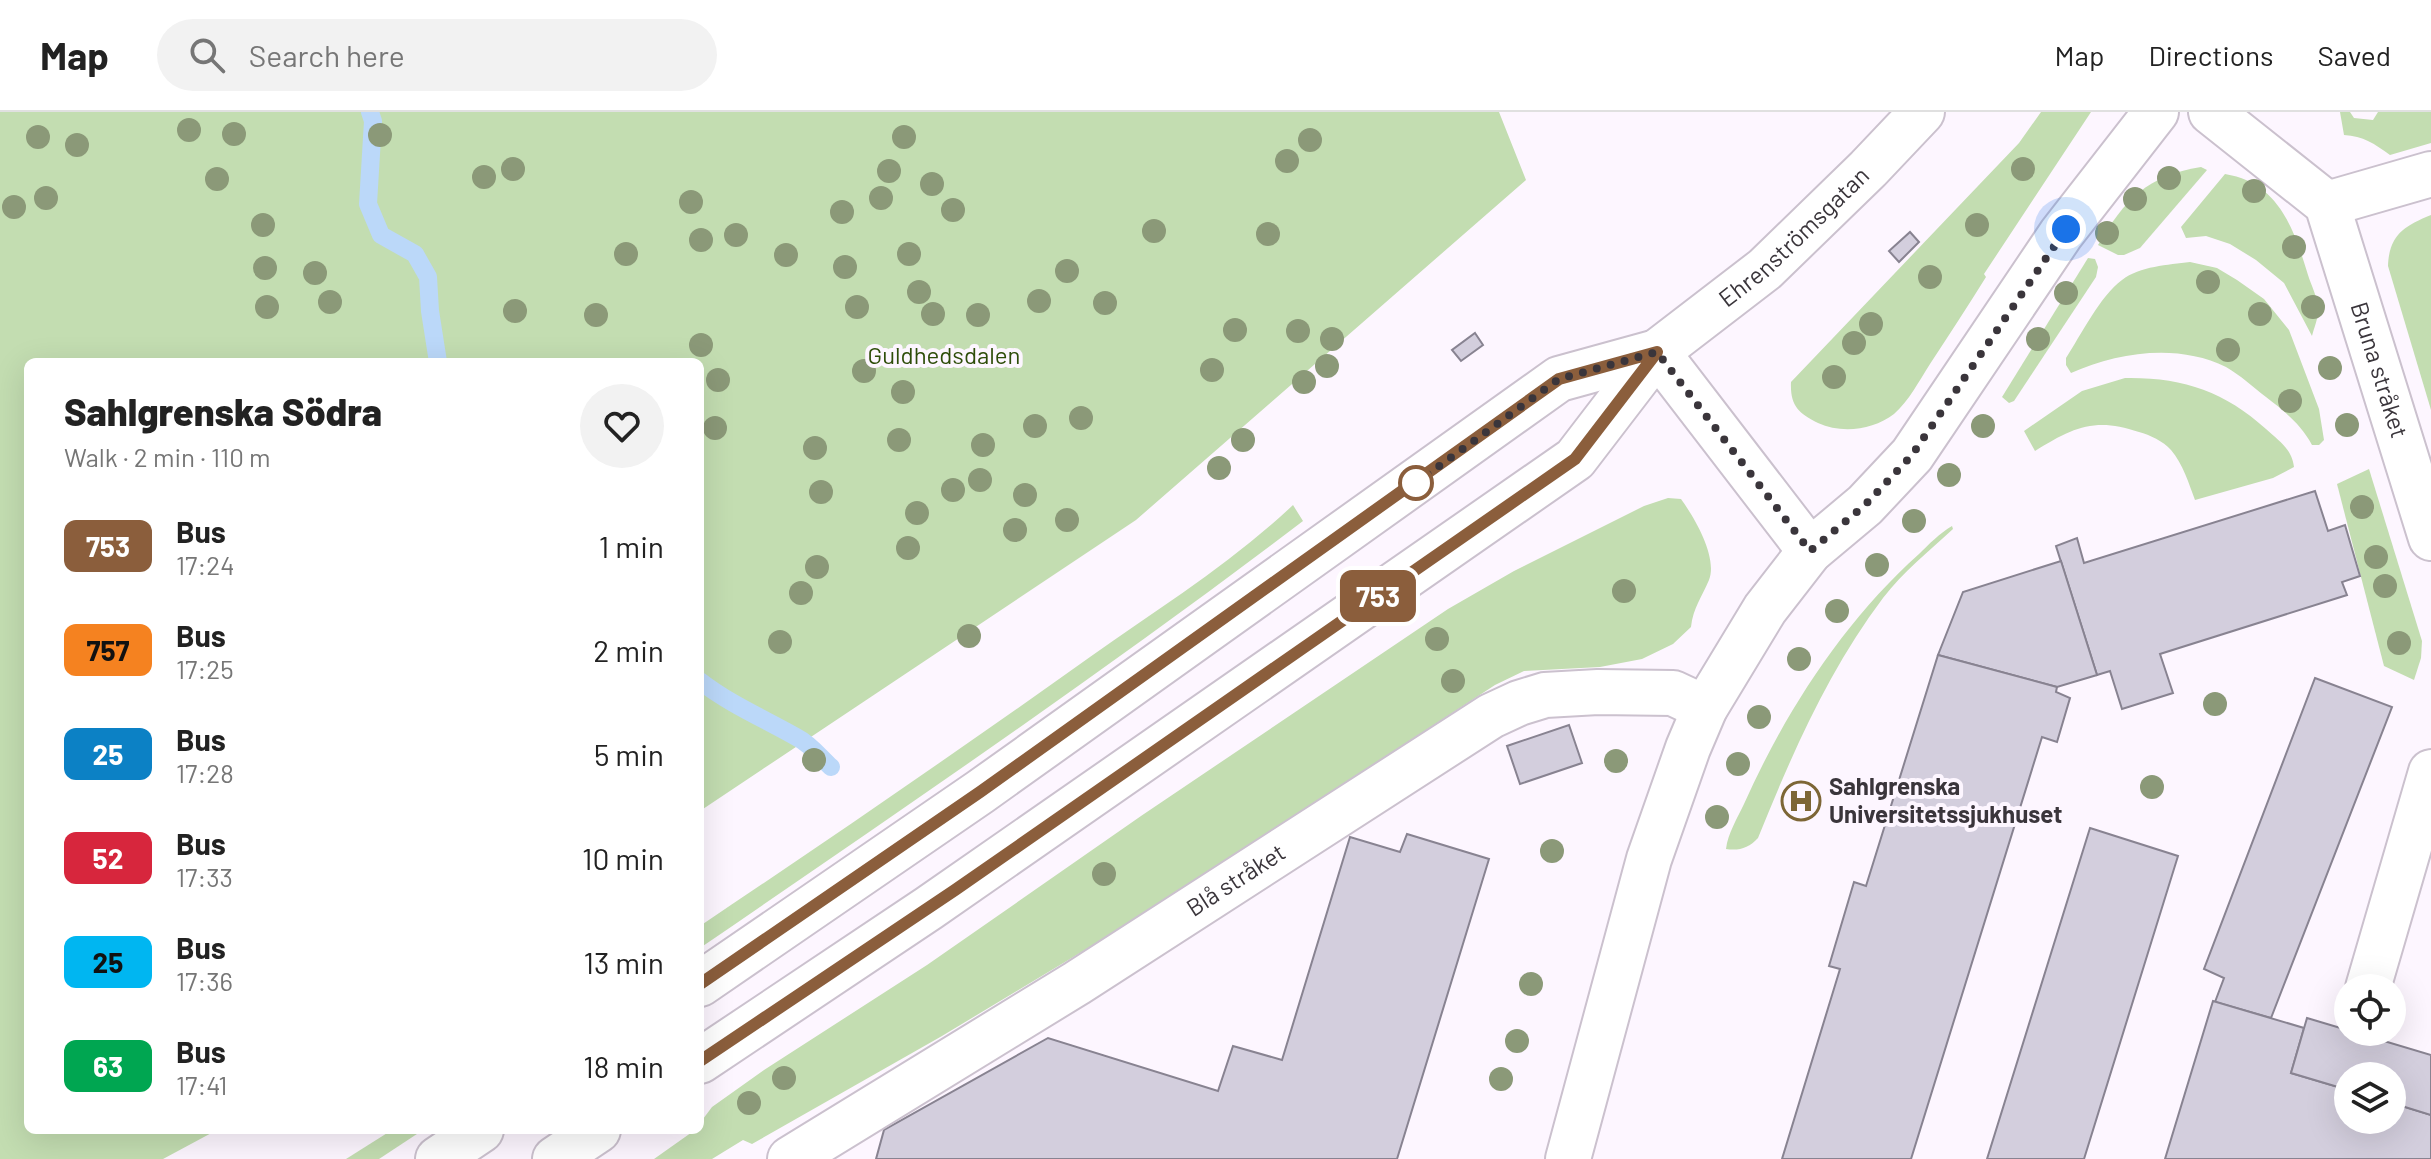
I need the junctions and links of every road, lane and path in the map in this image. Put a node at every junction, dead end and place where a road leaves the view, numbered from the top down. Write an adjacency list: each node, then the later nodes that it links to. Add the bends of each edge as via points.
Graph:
1 (1922, 112): 6 (street, Ehrenströmsgatan, via 1765,269)
2 (2156, 112): 8 (street, via 2061,234 1912,455 1865,505)
3 (2211, 112): 5 (street)
4 (2431, 174): 5 (street)
5 (2327, 204): 7 (street, Bruna stråket)
6 (1657, 352): 8 (street); 12 (street, Ehrenströmsgatan, via 1559,379 993,783); 13 (street, Ehrenströmsgatan, via 1575,459)
7 (2431, 538)
8 (1810, 551): 9 (street, via 1765,609)
9 (1705, 708): 18 (street, Blå stråket, via 1673,693 1598,692 1545,695 1491,716 1077,983); 19 (street, via 1649,859)
10 (2431, 772): 11 (street)
11 (2372, 974)
12 (704, 981)
13 (704, 1058)
14 (475, 1134): 16 (street)
15 (592, 1134): 17 (street)
16 (438, 1159)
17 (555, 1159)
18 (790, 1159)
19 (1568, 1159)

